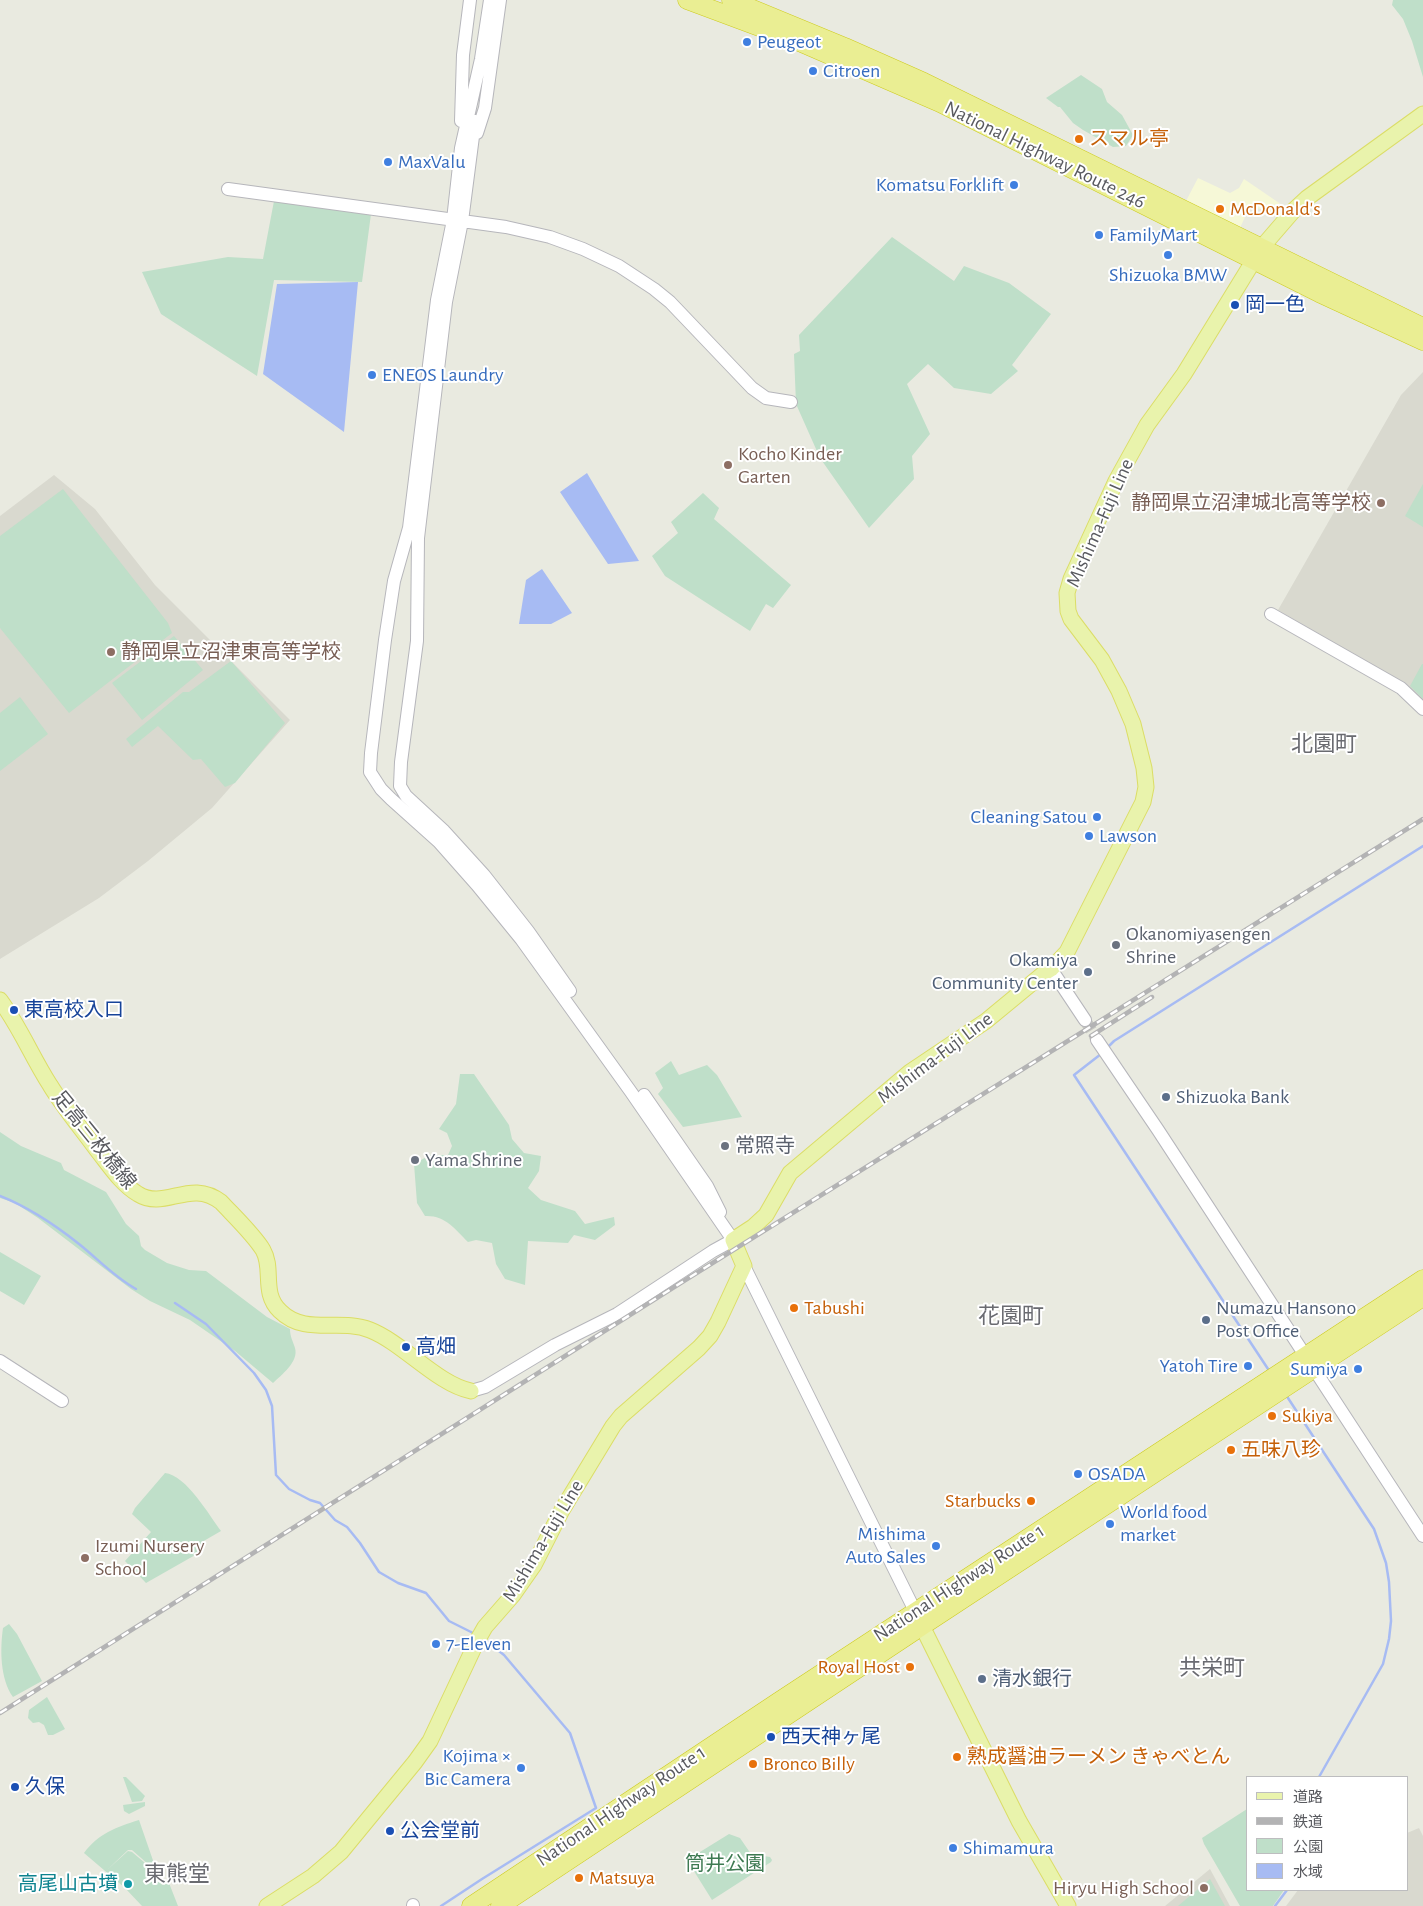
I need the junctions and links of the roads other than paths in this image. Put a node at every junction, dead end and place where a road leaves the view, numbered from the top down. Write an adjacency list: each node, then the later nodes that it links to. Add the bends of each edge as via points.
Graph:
1 (470, 0): 7 (street, via 463,55)
2 (490, 0): 7 (street, via 478,102)
3 (500, 0): 7 (street, via 485,108)
4 (687, 0): 10 (highway, National Highway Route 246, via 893,81)
5 (730, 0): 10 (highway, National Highway Route 246, via 924,82)
6 (1423, 114): 10 (main road, Mishima-Fuji Line, via 1307,198)
7 (465, 150): 9 (street, via 471,162)
8 (228, 189): 9 (street)
9 (458, 221): 13 (street, via 550,237 619,266 670,302 752,388 766,398); 16 (street, via 437,300 408,528 394,581 385,640); 17 (street, via 418,538 417,641 399,778)
10 (1259, 254): 11 (highway, National Highway Route 246); 12 (highway, National Highway Route 246); 18 (main road, Mishima-Fuji Line, via 1184,374 1147,425 1116,481 1070,579 1067,592 1071,620 1102,660 1119,691 1133,724 1146,787 1143,802 1066,952)
11 (1423, 327)
12 (1423, 341)
13 (791, 402)
14 (1271, 614): 15 (street, via 1400,688)
15 (1423, 709)
16 (370, 772): 17 (street); 22 (street, via 381,789 439,842 521,939 632,1092)
17 (406, 796): 22 (street, via 461,849 523,925 707,1186)
18 (1051, 969): 20 (street); 22 (main road, Mishima-Fuji Line, via 986,1021 910,1072 790,1173 766,1215)
19 (0, 1000): 28 (main road, 足高三枚橋線, via 16,1022 50,1086 132,1190 154,1200 199,1192 216,1197 264,1251 273,1302 286,1316 294,1322 308,1325 345,1325 371,1330 453,1384)
20 (1084, 1020)
21 (1097, 1040): 27 (street)
22 (733, 1240): 23 (main road); 28 (street, via 617,1314 555,1345 485,1387)
23 (744, 1266): 31 (street); 32 (main road, Mishima-Fuji Line, via 710,1336 613,1426 562,1510 534,1565 476,1641 430,1741 415,1762 331,1861)
24 (1423, 1279): 27 (highway, National Highway Route 1)
25 (1423, 1297): 27 (highway, National Highway Route 1)
26 (0, 1361): 29 (street)
27 (1310, 1362): 30 (street); 31 (highway, National Highway Route 1)
28 (471, 1390)
29 (62, 1401)
30 (1423, 1536)
31 (919, 1619): 33 (highway, National Highway Route 1); 34 (highway, National Highway Route 1); 35 (main road, via 1019,1821)
32 (267, 1906)
33 (471, 1906)
34 (500, 1906)
35 (1068, 1906)

